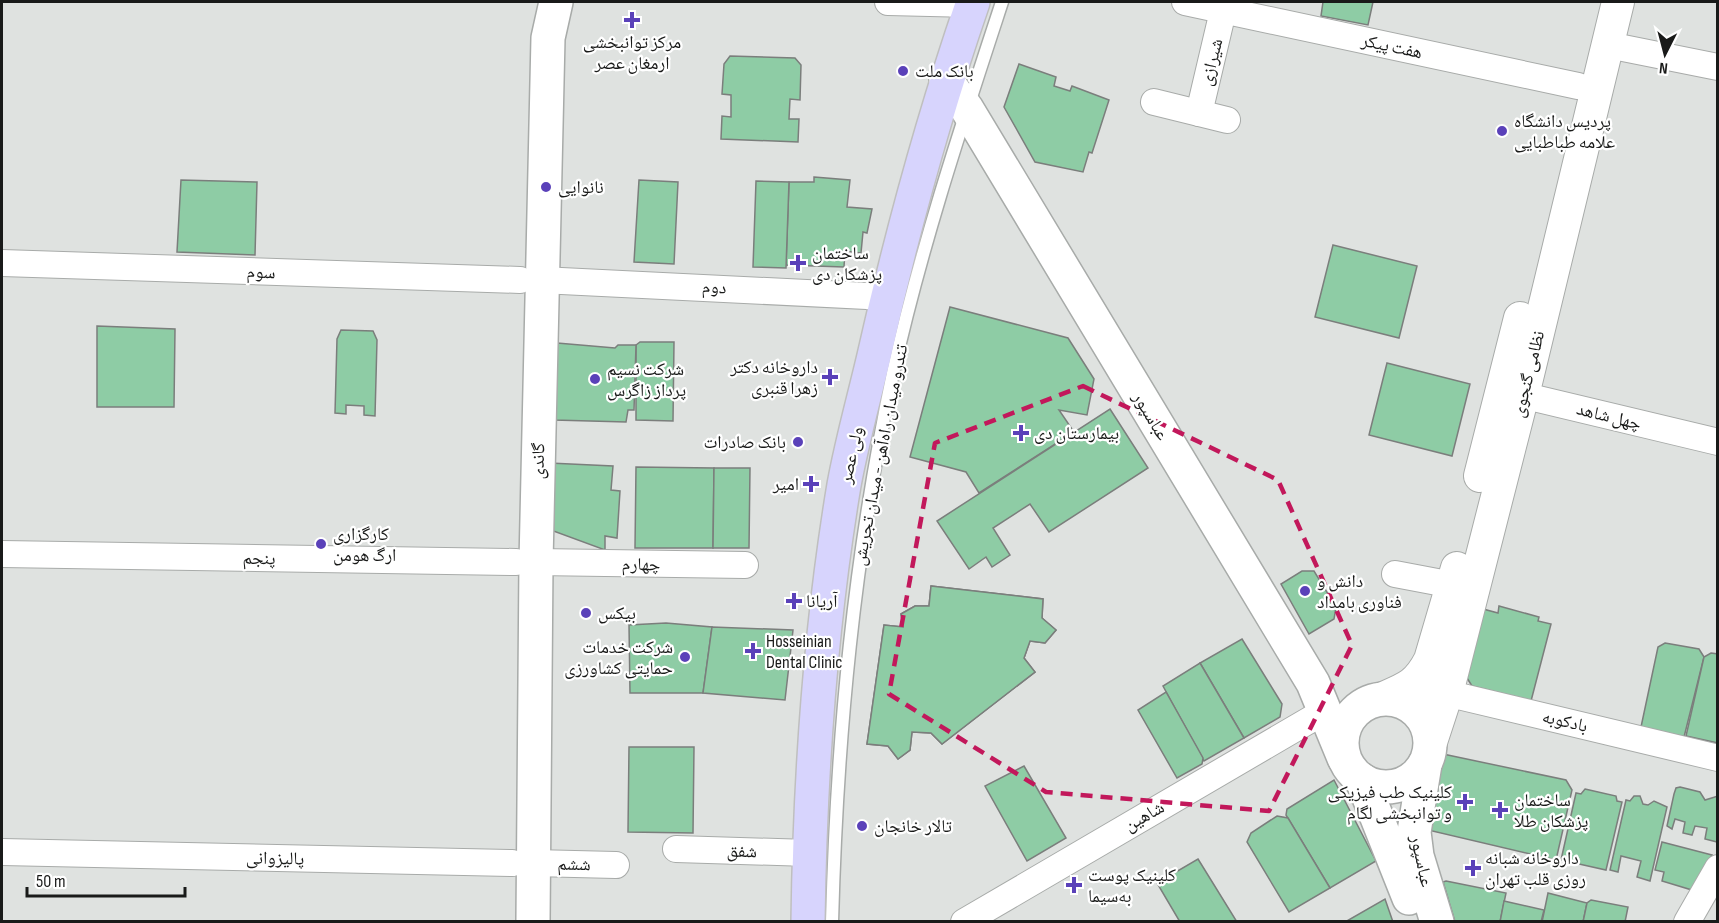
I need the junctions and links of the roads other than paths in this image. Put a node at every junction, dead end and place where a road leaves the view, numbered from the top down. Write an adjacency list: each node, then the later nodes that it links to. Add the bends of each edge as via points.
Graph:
1 (533, 2): 17 (main road, گاندی)
2 (556, 2): 17 (main road, گاندی, via 548,38)
3 (888, 2): 4 (street)
4 (982, 2): 10 (main road, ولی عصر); 13 (lane, تندرو میدان راه‌آهن - میدان تجریش)
5 (1597, 2): 8 (street, نظامی گنجوی)
6 (1618, 2): 8 (street, نظامی گنجوی)
7 (1206, 5): 11 (street, هفت پیکر); 14 (street, شیرازی)
8 (1598, 43): 9 (street); 11 (street, نظامی گنجوی)
9 (1718, 67)
10 (946, 80): 13 (main road, عباسپور); 18 (main road, ولی عصر)
11 (1588, 88): 19 (street, نظامی گنجوی)
12 (1154, 102): 14 (street)
13 (967, 109): 28 (main road, عباسپور); 42 (lane, تندرو میدان راه‌آهن - میدان تجریش, via 903,331 864,532 845,669)
14 (1199, 113): 15 (street)
15 (1227, 120)
16 (2, 263): 17 (street, سوم)
17 (531, 280): 18 (street, دوم); 22 (main road, گاندی)
18 (887, 297): 35 (main road, ولی عصر, via 845,483 833,560 817,703)
19 (1512, 393): 20 (street, چهل شاهد); 25 (street, نظامی گنجوی); 27 (street, نظامی گنجوی)
20 (1718, 442)
21 (2, 554): 22 (street, پنجم)
22 (526, 562): 23 (street, چهارم); 36 (main road, گاندی)
23 (745, 565)
24 (1395, 574): 25 (street)
25 (1453, 585): 26 (street, نظامی گنجوی, via 1430,660 1419,681)
26 (1412, 685): 27 (street, بادکوبه); 29 (street, نظامی گنجوی)
27 (1447, 693): 30 (street, نظامی گنجوی); 31 (street, بادکوبه)
28 (1319, 697): 29 (main road, via 1342,695); 32 (main road, عباسپور); 43 (street, شاهین)
29 (1377, 700): 30 (main road, via 1400,702 1416,711 1429,732); 32 (main road, via 1360,707 1344,730 1342,744)
30 (1427, 754): 32 (main road, via 1413,777 1397,785 1379,786); 45 (main road, عباسپور, via 1413,832)
31 (1718, 758)
32 (1353, 769): 44 (main road, عباسپور, via 1397,865)
33 (676, 849): 35 (street, شفق)
34 (2, 852): 36 (street, پالیزوانی)
35 (809, 853): 41 (main road, ولی عصر)
36 (522, 863): 37 (street, ششم); 39 (main road, گاندی); 40 (main road, گاندی)
37 (616, 865)
38 (1718, 868): 46 (street)
39 (511, 921)
40 (533, 921)
41 (808, 921)
42 (832, 921)
43 (964, 921)
44 (1417, 921)
45 (1437, 921)
46 (1687, 921)

